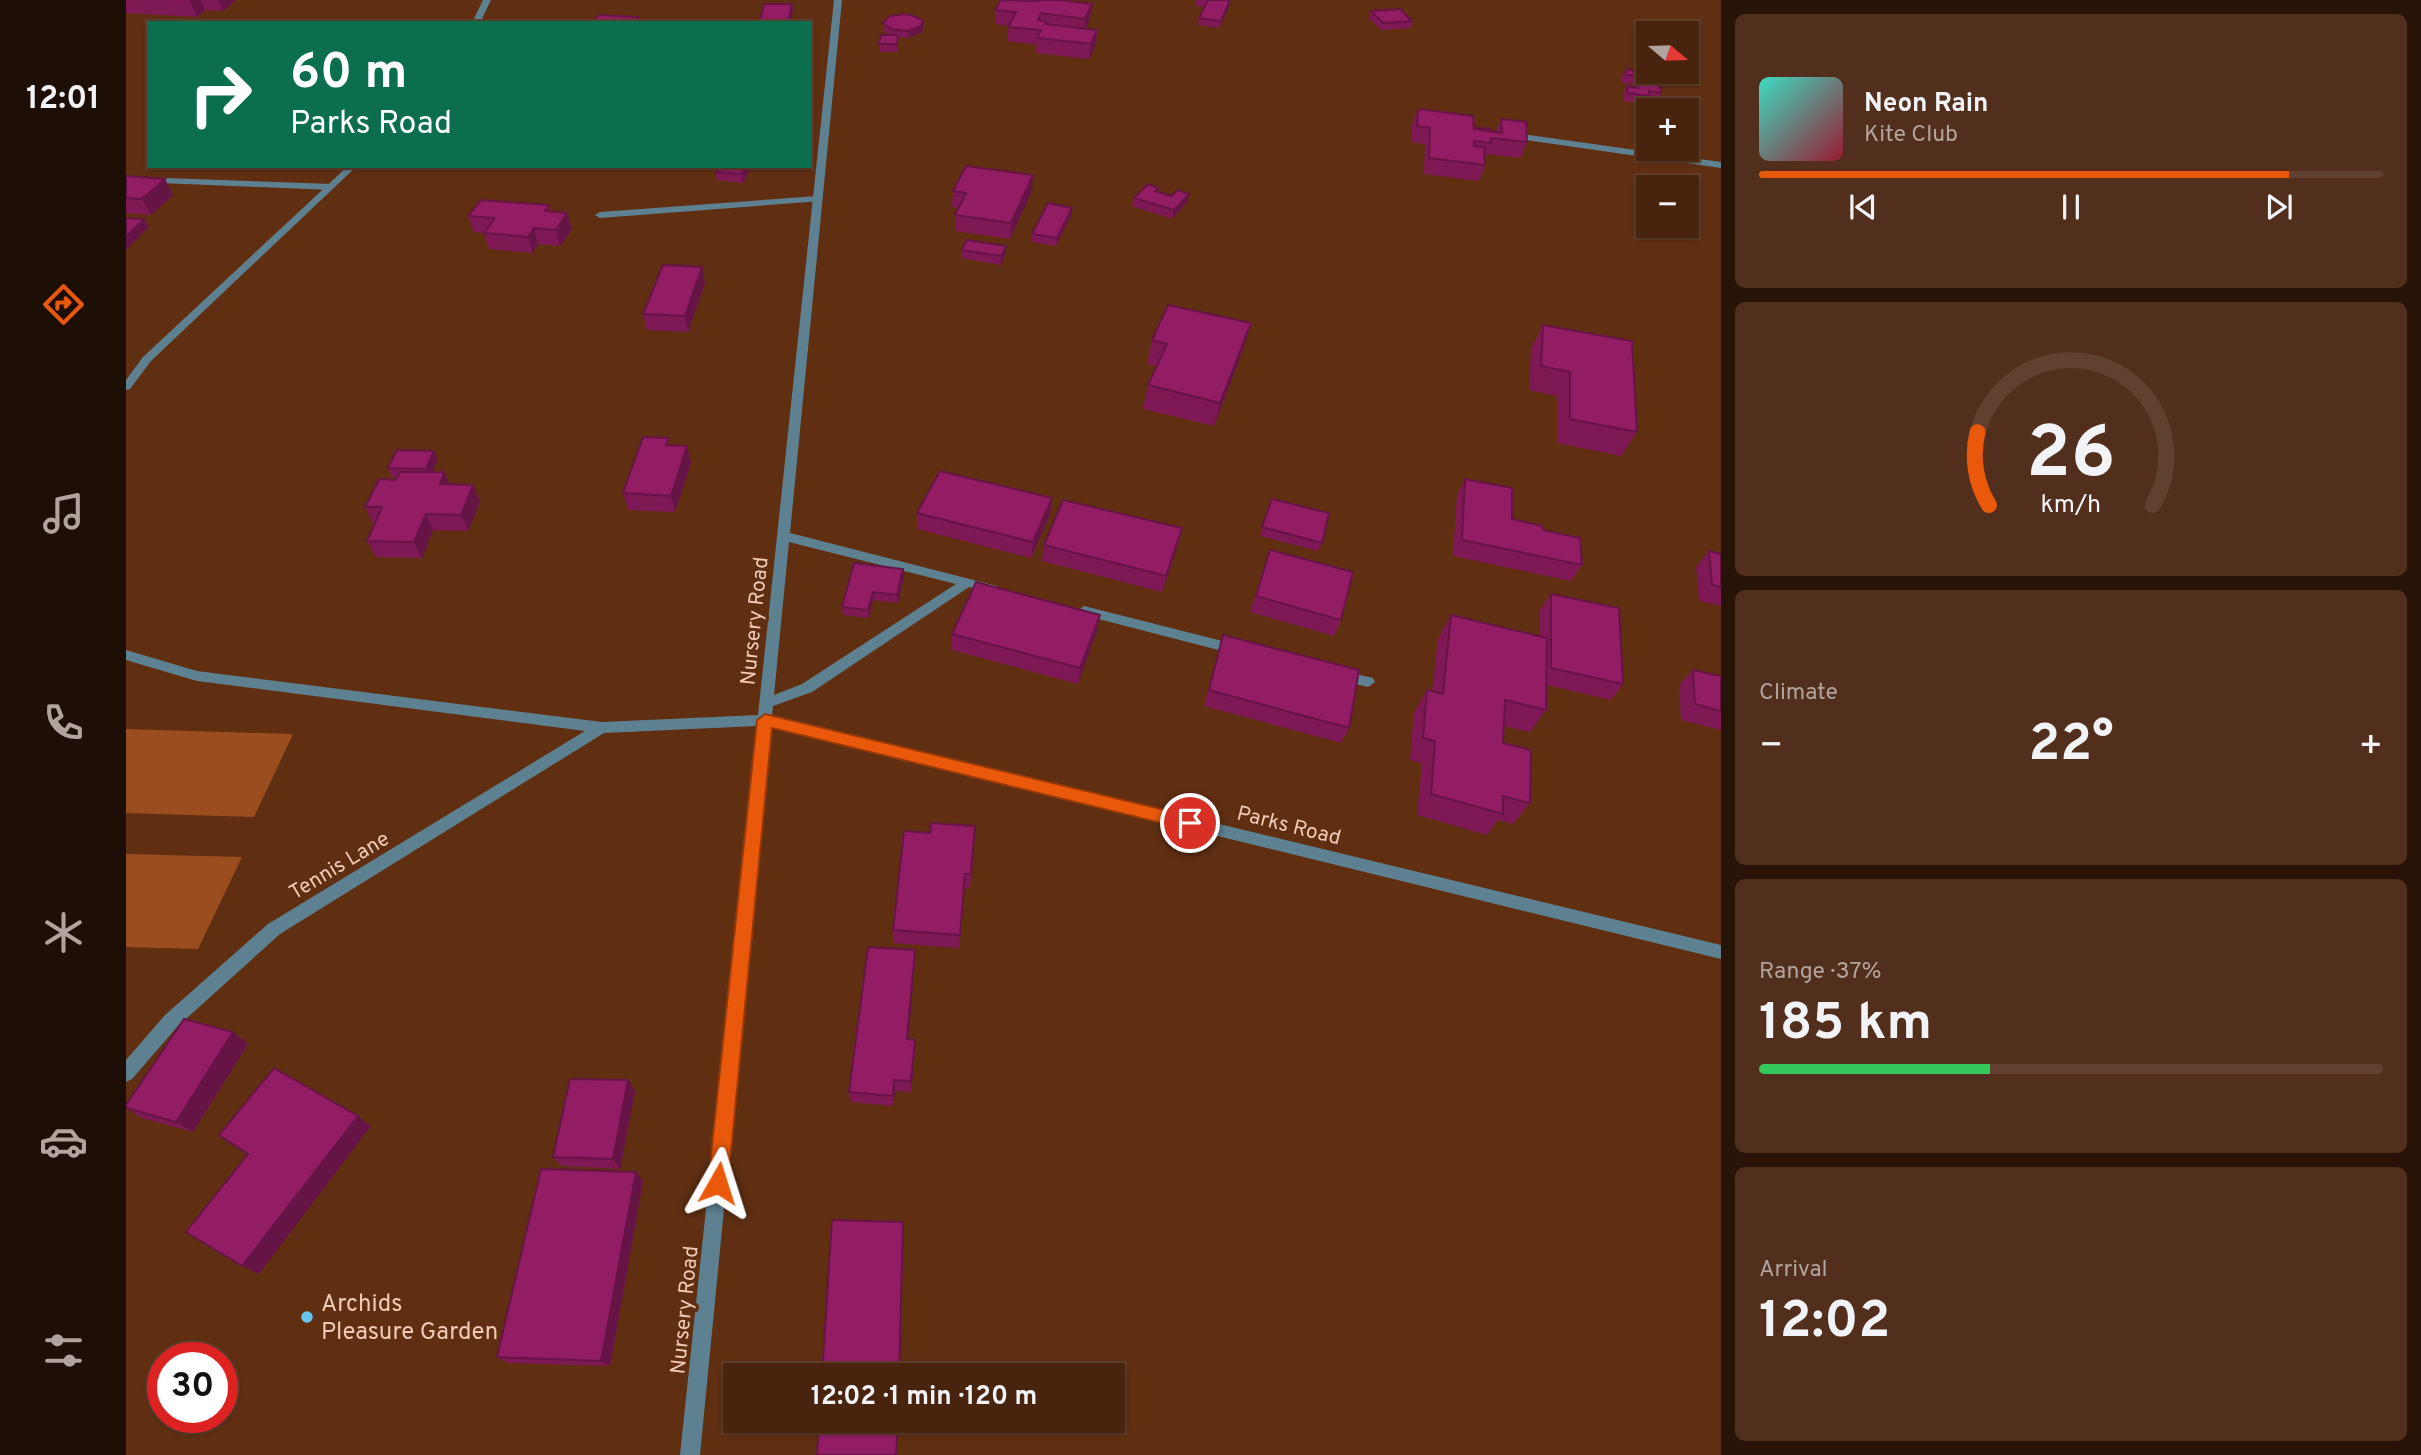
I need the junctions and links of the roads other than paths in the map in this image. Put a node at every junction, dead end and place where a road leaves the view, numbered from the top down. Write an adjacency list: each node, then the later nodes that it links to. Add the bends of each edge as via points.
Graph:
1 (487, 0): 3 (street)
2 (838, 0): 9 (street, Nursery Road)
3 (477, 21)
4 (1498, 133): 5 (street)
5 (1721, 165)
6 (351, 168): 8 (street)
7 (164, 181): 8 (street)
8 (331, 187): 11 (street, via 147,359)
9 (818, 199): 10 (street); 12 (street, Nursery Road)
10 (600, 215)
11 (126, 387)
12 (784, 537): 13 (street); 20 (street, Nursery Road)
13 (968, 582): 14 (street); 20 (street, via 807,688)
14 (1008, 592)
15 (1075, 609): 16 (street)
16 (1248, 652)
17 (126, 655): 22 (street, Parks Road, via 197,676)
18 (1328, 672): 19 (street)
19 (1368, 682)
20 (767, 703): 21 (street, Nursery Road)
21 (765, 720): 22 (street, Parks Road); 23 (street, Parks Road); 25 (street, Nursery Road)
22 (601, 728): 24 (street, Tennis Lane, via 274,929 171,1021)
23 (1721, 952)
24 (126, 1073)
25 (690, 1455)

